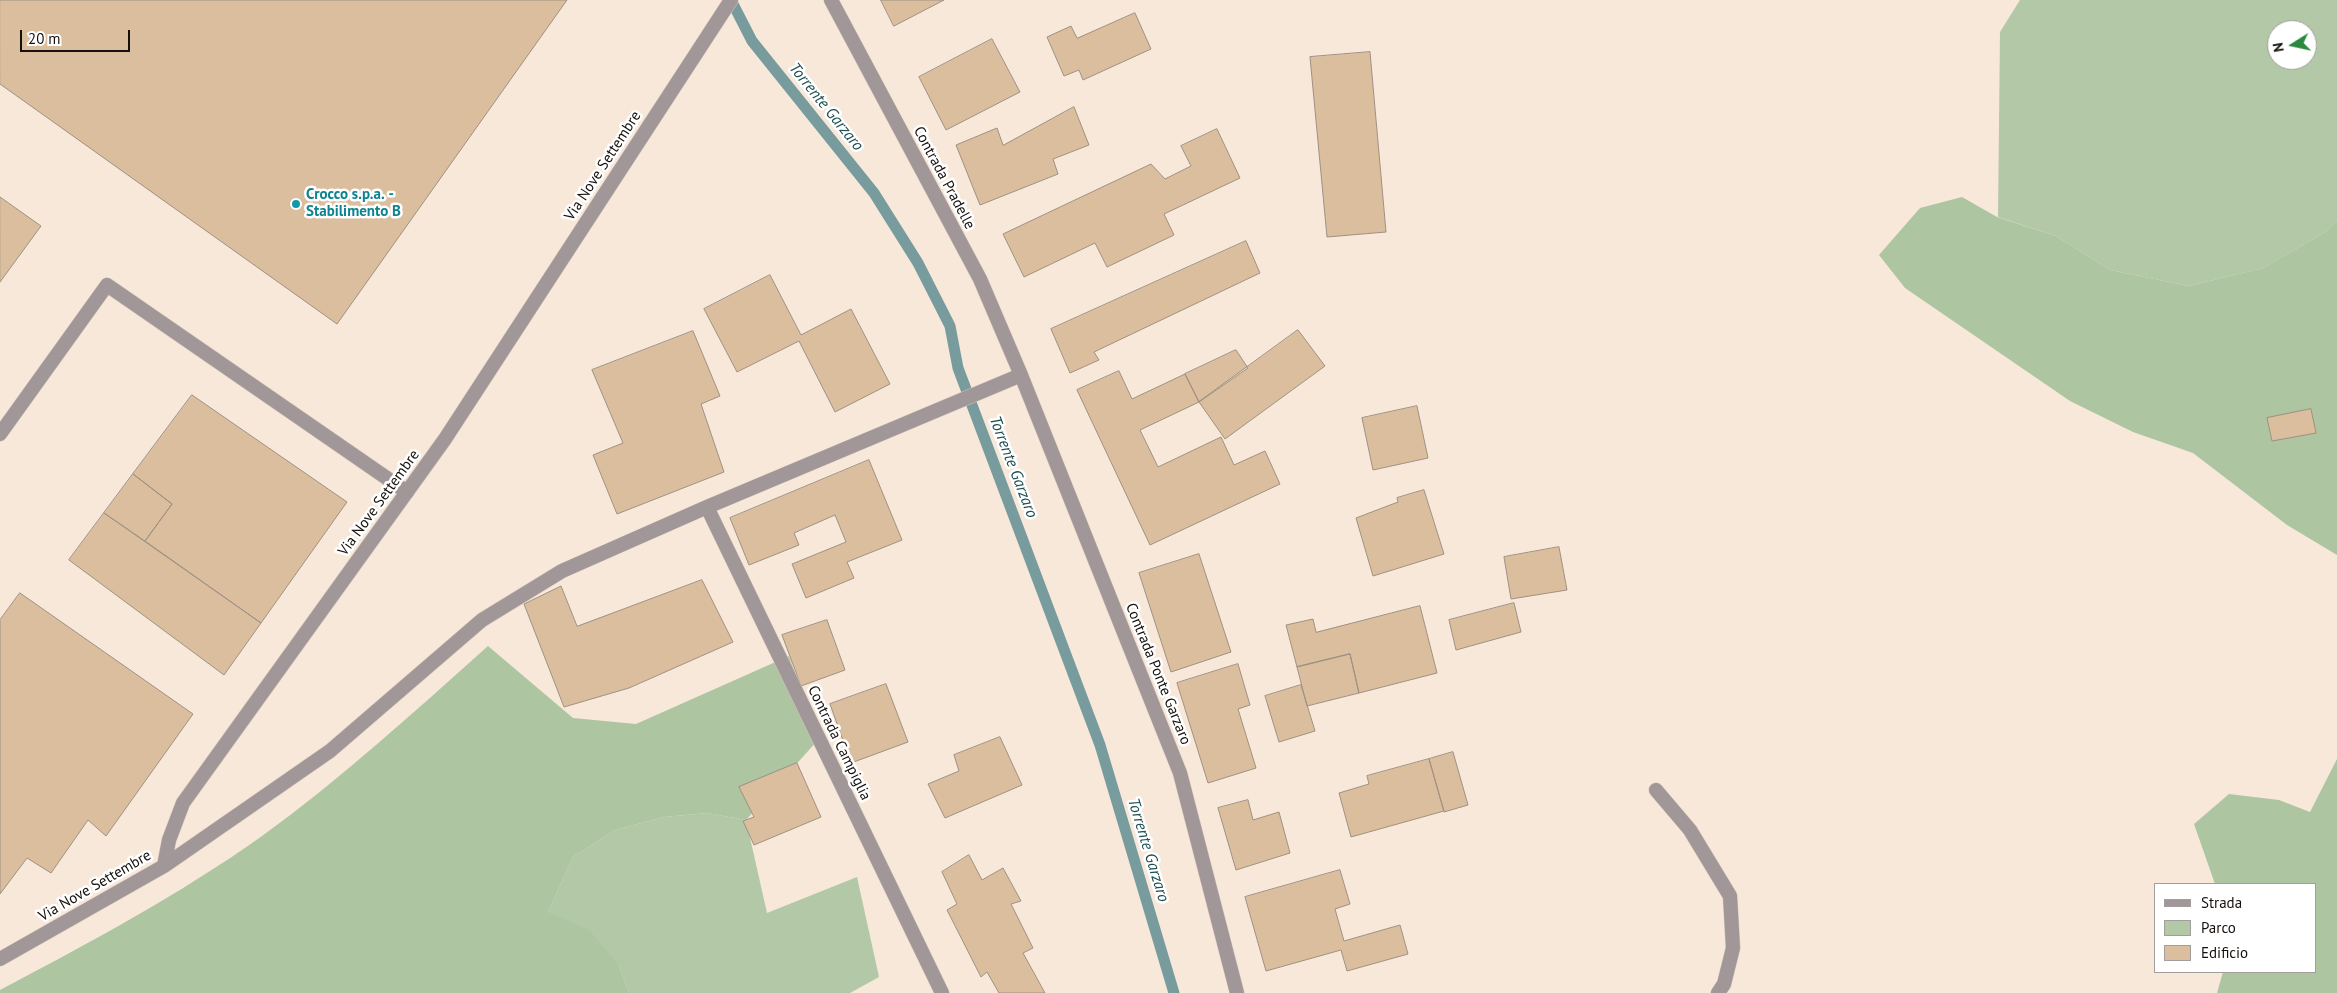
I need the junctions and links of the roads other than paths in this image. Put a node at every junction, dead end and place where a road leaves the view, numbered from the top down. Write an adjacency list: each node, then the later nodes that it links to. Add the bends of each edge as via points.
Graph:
1 (731, 0): 5 (street, Via Nove Settembre, via 445,439)
2 (831, 0): 3 (street, Contrada Pradelle, via 980,279)
3 (1021, 375): 6 (street); 11 (street, Contrada Ponte Garzaro, via 1180,772)
4 (0, 434): 5 (street, via 107,285)
5 (407, 492): 8 (street, Via Nove Settembre, via 183,803 169,840)
6 (707, 508): 8 (street, via 562,571 482,620 330,751); 10 (street, Contrada Campiglia)
7 (1656, 790): 12 (street, via 1690,830 1730,896 1733,948 1724,984)
8 (164, 866): 9 (street, Via Nove Settembre)
9 (0, 959)
10 (942, 993)
11 (1238, 993)
12 (1718, 993)

